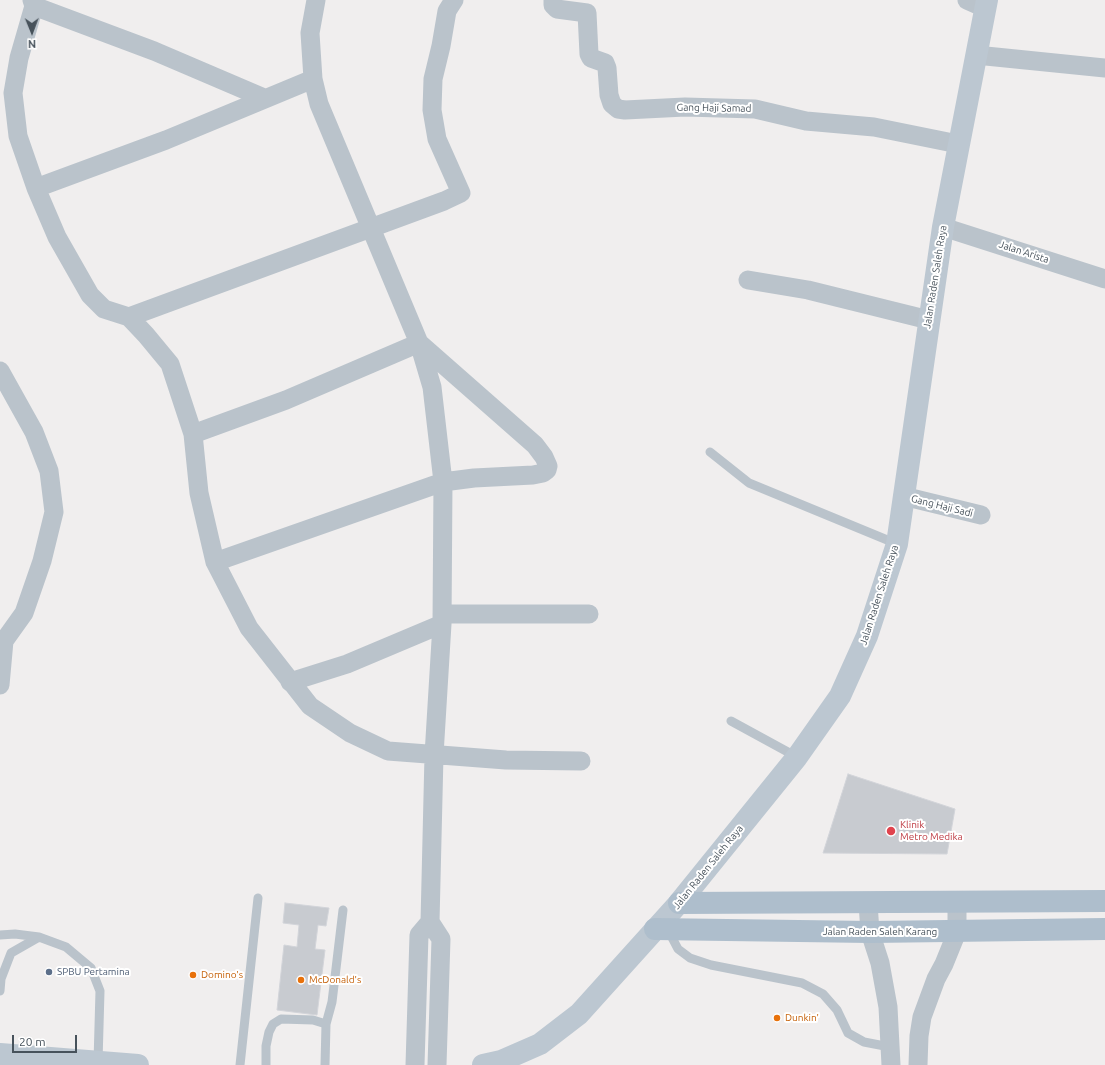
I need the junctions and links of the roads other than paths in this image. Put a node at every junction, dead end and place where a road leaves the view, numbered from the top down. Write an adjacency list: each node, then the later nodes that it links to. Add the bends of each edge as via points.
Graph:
1 (316, 0): 8 (street, via 310,33)
2 (454, 0): 13 (street, via 447,11 433,79 432,110 437,140 461,193)
3 (553, 0): 10 (street, Gang Haji Samad, via 553,5 557,9 587,13 589,54 591,58 605,63 610,100 618,109 755,108 806,120 874,127)
4 (33, 3): 9 (street, via 154,50); 11 (street, via 13,93 18,136)
5 (979, 3): 6 (main road, Jalan Raden Saleh Raya)
6 (976, 55): 7 (street); 10 (main road, Jalan Raden Saleh Raya)
7 (1105, 68)
8 (313, 79): 9 (street); 13 (street, via 319,104)
9 (264, 98): 11 (street, via 166,140)
10 (958, 144): 12 (main road, Jalan Raden Saleh Raya)
11 (36, 188): 16 (street, via 57,237 90,295 104,310)
12 (943, 227): 14 (street, Jalan Arista); 17 (main road, Jalan Raden Saleh Raya)
13 (370, 228): 16 (street); 18 (street)
14 (1105, 279)
15 (748, 280): 17 (street, via 808,290)
16 (128, 317): 20 (street, via 146,334 170,364)
17 (929, 320): 23 (main road, Jalan Raden Saleh Raya)
18 (419, 343): 20 (street, via 286,400); 22 (street, via 432,387); 22 (street, via 535,445 548,466 543,473 533,475)
19 (0, 371): 29 (street, via 34,432 49,471 54,512 42,562 24,613)
20 (193, 434): 26 (street, via 199,494)
21 (710, 452): 25 (lane, via 749,483)
22 (444, 482): 26 (street); 28 (street)
23 (903, 496): 24 (street, Gang Haji Sadi); 25 (main road, Jalan Raden Saleh Raya)
24 (981, 515)
25 (896, 544): 34 (main road, Jalan Raden Saleh Raya, via 867,636 840,696)
26 (215, 562): 30 (street, via 249,628)
27 (589, 614): 28 (street)
28 (442, 619): 30 (street, via 347,664); 33 (street)
29 (2, 641): 31 (street)
30 (290, 682): 33 (street, via 310,706 350,733 388,751)
31 (0, 685)
32 (731, 721): 34 (lane)
33 (434, 755): 35 (street, via 506,760); 42 (street)
34 (797, 757): 39 (main road, Jalan Raden Saleh Raya)
35 (581, 761)
36 (258, 898): 55 (lane)
37 (1105, 901): 38 (main road)
38 (957, 902): 40 (main road); 46 (street)
39 (679, 903): 40 (main road); 43 (main road, Jalan Raden Saleh Raya)
40 (868, 903): 45 (street)
41 (343, 910): 50 (lane, via 332,1002)
42 (430, 922): 58 (street, via 419,935); 59 (street, via 441,939)
43 (661, 929): 45 (main road, Jalan Raden Saleh Karang); 52 (lane, via 678,949 690,958 711,965 802,983 823,994 837,1010 848,1033); 60 (main road, Jalan Raden Saleh Raya, via 579,1014 540,1044 501,1061)
44 (1105, 929): 46 (main road, Jalan Raden Saleh Karang)
45 (870, 932): 46 (main road, Jalan Raden Saleh Karang); 52 (street, via 886,992)
46 (957, 932): 61 (street, via 922,1017)
47 (0, 935): 48 (lane, via 15,934)
48 (39, 938): 49 (lane, via 11,953 1,979); 53 (lane, via 66,947 91,968 100,991)
49 (0, 991)
50 (326, 1024): 56 (lane, via 313,1020 281,1019 273,1024 266,1046); 57 (lane)
51 (0, 1054): 53 (main road)
52 (890, 1056)
53 (98, 1062): 54 (main road)
54 (138, 1065)
55 (240, 1065)
56 (266, 1065)
57 (325, 1065)
58 (415, 1065)
59 (437, 1065)
60 (483, 1065)
61 (918, 1065)

